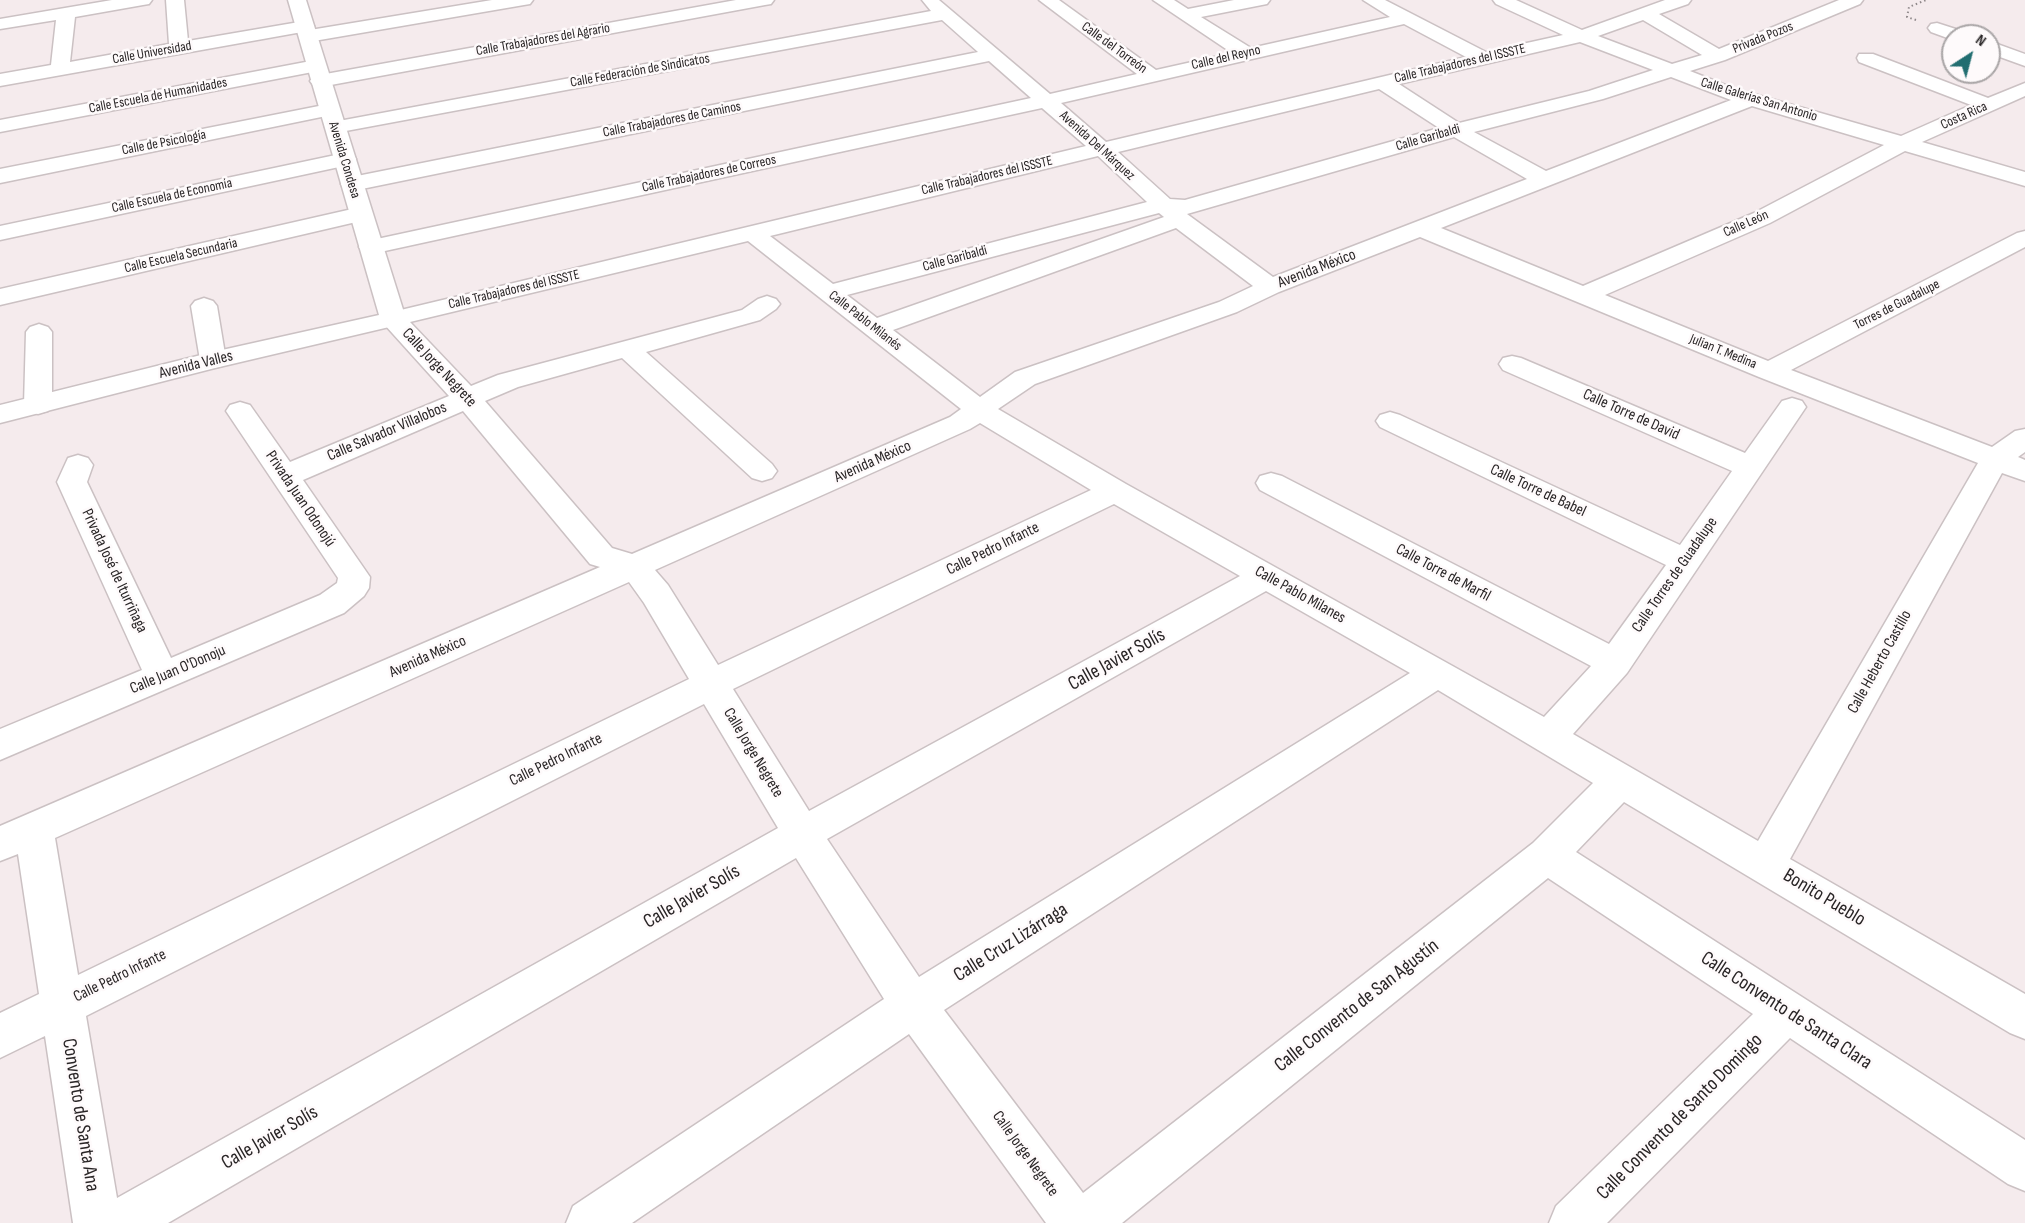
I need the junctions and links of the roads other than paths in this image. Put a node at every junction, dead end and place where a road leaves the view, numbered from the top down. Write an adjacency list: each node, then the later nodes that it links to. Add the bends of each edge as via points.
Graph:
1 (143, 0): 14 (street)
2 (175, 0): 24 (street)
3 (297, 0): 22 (street, Avenida Condesa)
4 (524, 0): 22 (street, Calle Universidad)
5 (765, 0): 34 (street, Calle Trabajadores del Agrario)
6 (929, 0): 15 (street, Avenida Del Márquez)
7 (1048, 0): 35 (street, Calle del Torreón)
8 (1161, 0): 17 (street)
9 (1261, 0): 17 (street)
10 (1372, 0): 18 (street)
11 (1502, 0): 23 (street, Calle Galerías San Antonio)
12 (1682, 0): 16 (street, Calle Trabajadores del ISSSTE)
13 (1854, 0): 28 (street, Privada Pozos)
14 (66, 13): 19 (street); 32 (street)
15 (945, 14): 27 (street, Avenida Del Márquez); 43 (street, Calle Federación de Sindicatos)
16 (1646, 14): 23 (street, Calle Trabajadores del ISSSTE); 28 (street)
17 (1185, 15): 26 (street)
18 (1407, 18): 26 (street, Calle del Reyno); 29 (street)
19 (0, 24)
20 (1936, 28): 21 (street)
21 (1941, 30)
22 (306, 31): 24 (street, Calle Universidad); 34 (street, Avenida Condesa)
23 (1581, 36): 29 (street, Calle Trabajadores del ISSSTE); 33 (street, Calle Galerías San Antonio)
24 (179, 49): 32 (street, Calle Universidad)
25 (2001, 52): 31 (street)
26 (1247, 54): 35 (street, Calle del Reyno)
27 (993, 56): 41 (street, Avenida Del Márquez); 52 (street, Calle Trabajadores de Caminos)
28 (1718, 56): 33 (street, Privada Pozos)
29 (1482, 58): 38 (street, Calle Trabajadores del ISSSTE)
30 (1866, 58): 42 (street)
31 (2021, 59): 37 (street)
32 (60, 70): 36 (street, Calle Universidad)
33 (1670, 72): 40 (street, Calle Galerías San Antonio); 45 (street, Calle Garibaldi)
34 (318, 73): 43 (street, Avenida Condesa); 44 (street, Calle Escuela de Humanidades)
35 (1151, 75): 41 (street, Calle del Reyno)
36 (0, 80)
37 (2025, 80)
38 (1382, 82): 45 (street); 47 (street, Calle Trabajadores del ISSSTE)
39 (2025, 89): 42 (street, Costa Rica)
40 (1751, 99): 46 (street, Calle Galerías San Antonio); 51 (street, Avenida México)
41 (1046, 101): 47 (street, Avenida Del Márquez); 59 (street, Calle Trabajadores de Correos)
42 (1988, 105): 46 (street, Costa Rica)
43 (332, 119): 48 (street, Avenida Condesa); 49 (street, Calle de Psicología)
44 (0, 126)
45 (1456, 130): 51 (street); 53 (street, Calle Garibaldi)
46 (1903, 143): 50 (street, Calle Galerías San Antonio); 62 (street, Calle León, via 1762,218)
47 (1102, 149): 53 (street, Avenida Del Márquez); 56 (street, Calle Trabajadores del ISSSTE)
48 (345, 159): 52 (street, Avenida Condesa); 57 (street, Calle Escuela de Economía)
49 (0, 176)
50 (2025, 179)
51 (1545, 180): 55 (street, Avenida México)
52 (352, 184): 54 (street, Avenida Condesa)
53 (1176, 210): 60 (street, Avenida Del Márquez); 61 (street, Calle Garibaldi); 67 (street, Calle Garibaldi)
54 (361, 214): 59 (street, Avenida Condesa); 63 (street, Calle Escuela Secundaria)
55 (1422, 228): 60 (street, Avenida México); 62 (street, Julian T. Medina)
56 (750, 232): 61 (street, Calle Pablo Milanés); 66 (street, Calle Trabajadores del ISSSTE)
57 (0, 233)
58 (2025, 238): 72 (street, Torres de Guadalupe)
59 (371, 247): 66 (street, Avenida Condesa)
60 (1270, 287): 76 (street, Avenida México, via 1228,307 1025,378)
61 (829, 292): 67 (street, Calle Pablo Milanés)
62 (1583, 295): 72 (street, Julian T. Medina)
63 (0, 297)
64 (767, 304): 69 (street, Calle Salvador Villalobos, via 752,315)
65 (204, 306): 70 (street)
66 (393, 319): 70 (street, Avenida Valles); 73 (street, Calle Jorge Negrete)
67 (873, 328): 76 (street, Calle Pablo Milanés)
68 (39, 332): 74 (street)
69 (627, 349): 73 (street, Calle Salvador Villalobos, via 508,381); 84 (street)
70 (213, 360): 74 (street, Avenida Valles)
71 (1512, 364): 83 (street, Calle Torre de David)
72 (1769, 371): 82 (street, Julian T. Medina)
73 (472, 404): 85 (street, Calle Salvador Villalobos); 89 (street, Calle Jorge Negrete, via 601,556)
74 (38, 405): 78 (street, Avenida Valles)
75 (1792, 406): 83 (street, Calle Torres de Guadalupe)
76 (979, 410): 87 (street, Calle Pablo Milanes); 89 (street, Avenida México, via 960,423)
77 (240, 411): 85 (street, Privada Juan Odonojú)
78 (0, 414)
79 (1390, 421): 88 (street, Calle Torre de Babel)
80 (2025, 438): 82 (street)
81 (78, 465): 94 (street, Privada José de Iturriñaga, via 72,482)
82 (2010, 465): 102 (street, Calle Heberto Castillo)
83 (1750, 467): 88 (street, Calle Torres de Guadalupe)
84 (762, 471)
85 (290, 482): 91 (street, Privada Juan Odonojú, via 354,577)
86 (1271, 483): 92 (street, Calle Torre de Marfil)
87 (1115, 491): 90 (street, Calle Pablo Milanes); 95 (street, Calle Pedro Infante)
88 (1685, 561): 92 (street, Calle Torres de Guadalupe)
89 (634, 566): 95 (street, Calle Jorge Negrete, via 656,594); 100 (street, Avenida México)
90 (1267, 576): 93 (street, Calle Pablo Milanes); 99 (street, Calle Javier Solís)
91 (352, 588): 94 (street, Calle Juan O'Donoju, via 332,604)
92 (1615, 663): 96 (street, Calle Torres de Guadalupe)
93 (1438, 672): 96 (street, Calle Pablo Milanes); 103 (street, Calle Cruz Lizárraga)
94 (163, 676): 97 (street, Calle Juan O'Donoju)
95 (711, 684): 99 (street, Calle Jorge Negrete); 104 (street, Calle Pedro Infante)
96 (1549, 737): 98 (street, Calle Pablo Milanes)
97 (0, 745)
98 (1621, 780): 101 (street, Calle Convento de San Agustín); 102 (street, Bonito Pueblo)
99 (802, 834): 103 (street, Calle Jorge Negrete); 110 (street, Calle Javier Solís)
100 (17, 837): 104 (street, Convento de Santa Ana)
101 (1547, 855): 105 (street, Calle Convento de Santa Clara); 113 (street, Calle Convento de San Agustín)
102 (1766, 864): 106 (street, Bonito Pueblo)
103 (915, 1004): 111 (street, Calle Cruz Lizárraga); 112 (street, Calle Jorge Negrete)
104 (62, 1005): 107 (street, Calle Pedro Infante); 109 (street, Convento de Santa Ana)
105 (1787, 1011): 108 (street, Calle Convento de Santa Clara); 114 (street, Calle Convento de Santo Domingo)
106 (2025, 1018)
107 (0, 1036)
108 (2025, 1167)
109 (97, 1223)
110 (121, 1223)
111 (590, 1223)
112 (1076, 1223)
113 (1084, 1223)
114 (1573, 1223)

